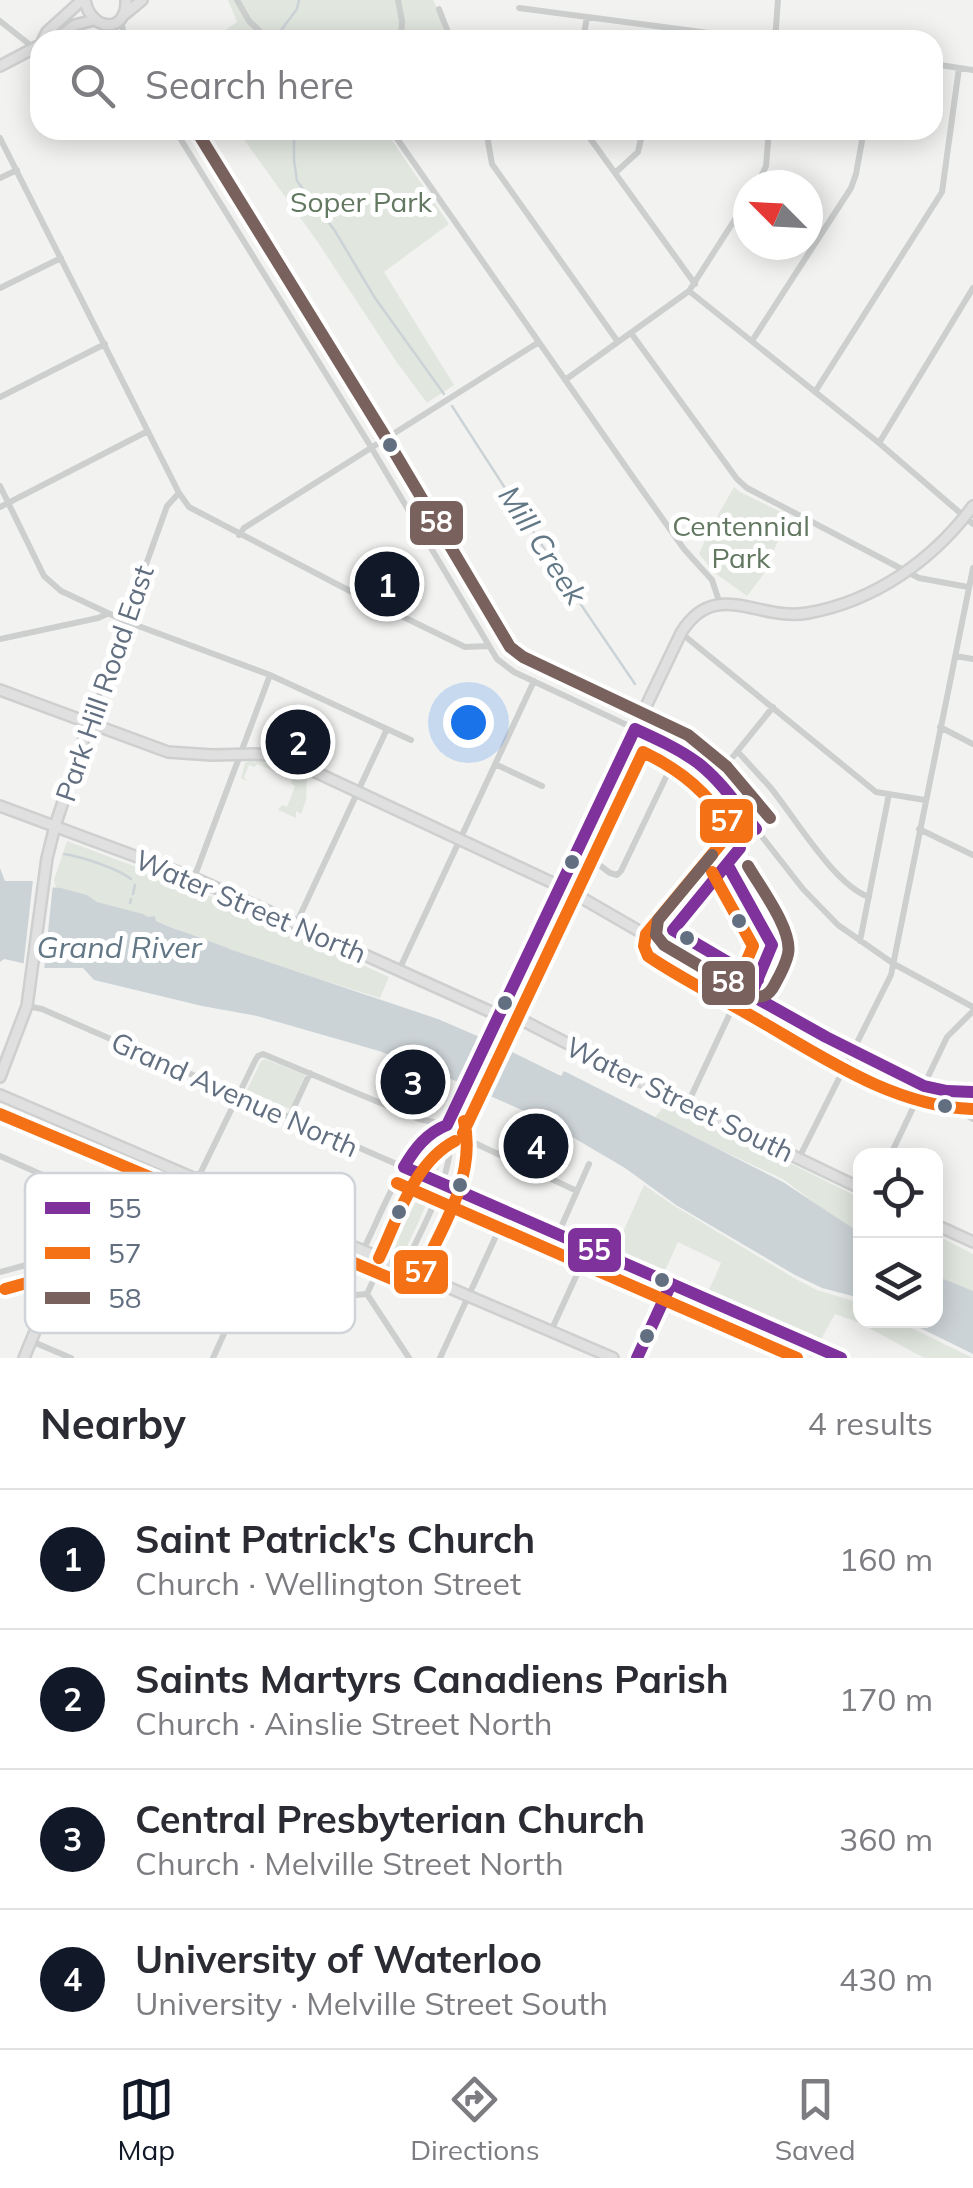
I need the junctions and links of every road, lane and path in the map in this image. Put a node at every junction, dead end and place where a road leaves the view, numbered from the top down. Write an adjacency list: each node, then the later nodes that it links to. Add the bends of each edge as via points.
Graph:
1 (84, 0): 12 (main road); 13 (main road)
2 (126, 0): 10 (main road)
3 (142, 0): 10 (main road)
4 (237, 0): 17 (street)
5 (398, 0): 18 (street)
6 (778, 0): 22 (street)
7 (520, 8): 9 (street)
8 (438, 9): 19 (street)
9 (588, 16): 20 (street); 21 (street)
10 (123, 17): 12 (main road, via 114,24); 16 (street)
11 (0, 22): 23 (street)
12 (98, 22): 14 (main road); 15 (street)
13 (49, 30)
14 (68, 30)
15 (105, 30)
16 (124, 30)
17 (258, 30)
18 (402, 30)
19 (447, 30)
20 (585, 30)
21 (660, 30)
22 (776, 30)
23 (30, 39)
24 (30, 49): 26 (main road)
25 (943, 65): 27 (street)
26 (0, 66)
27 (960, 68): 28 (street); 52 (street, via 942,192)
28 (973, 70)
29 (0, 138): 37 (street)
30 (181, 140): 56 (street)
31 (398, 140): 48 (street)
32 (488, 140): 49 (street, via 492,164)
33 (591, 140): 39 (street)
34 (641, 140): 39 (street, via 638,152)
35 (769, 140): 38 (street)
36 (862, 140): 47 (street, via 851,188)
37 (17, 170): 40 (street); 42 (street)
38 (764, 170)
39 (615, 173): 43 (street)
40 (0, 178)
41 (733, 223): 43 (street)
42 (61, 258): 44 (street); 50 (street)
43 (692, 287): 46 (street); 47 (street)
44 (0, 288)
45 (973, 288): 55 (street)
46 (631, 332): 49 (street); 64 (street, via 741,484)
47 (752, 341): 52 (street)
48 (539, 342): 51 (street); 56 (street)
49 (618, 342): 51 (street)
50 (105, 344): 53 (street); 54 (street)
51 (565, 380): 66 (street, via 712,580)
52 (815, 392): 55 (street)
53 (0, 397)
54 (148, 431): 58 (street); 59 (street)
55 (879, 443): 61 (street)
56 (372, 448): 62 (street); 71 (street)
57 (0, 486): 59 (street)
58 (180, 493): 62 (street, via 192,510); 68 (street, Park Hill Road East, via 167,506)
59 (4, 505): 67 (street, via 50,584)
60 (973, 506): 61 (main road)
61 (969, 520): 64 (main road)
62 (239, 534): 71 (street, via 465,646)
63 (973, 568): 65 (street)
64 (907, 571): 65 (street); 66 (main road, via 861,597 804,614)
65 (968, 587): 72 (street)
66 (720, 604): 69 (main road, via 695,616)
67 (108, 613): 68 (street); 70 (street)
68 (125, 621): 74 (street); 78 (street, Park Hill Road East)
69 (681, 633): 77 (street); 81 (main road)
70 (0, 639)
71 (488, 646): 75 (street, via 502,664)
72 (955, 656): 73 (street); 79 (street)
73 (973, 659)
74 (270, 675): 80 (street); 86 (street)
75 (534, 682): 81 (street); 87 (street)
76 (0, 690): 78 (main road)
77 (772, 707): 85 (street); 91 (street, via 876,792)
78 (89, 723): 86 (main road, via 168,752); 94 (main road, Park Hill Road East)
79 (940, 728): 83 (street); 92 (street)
80 (387, 729): 82 (street); 90 (street)
81 (635, 729): 84 (street); 97 (main road)
82 (411, 740)
83 (973, 744)
84 (679, 750): 88 (street); 97 (street, via 621,871 610,873)
85 (738, 752): 88 (street); 101 (street, via 845,882)
86 (241, 754): 90 (main road, via 278,756); 99 (street)
87 (496, 764): 89 (street); 96 (street)
88 (714, 779): 103 (street, via 803,890)
89 (542, 786)
90 (358, 792): 96 (main road); 102 (street)
91 (890, 794): 92 (street); 101 (street)
92 (925, 800): 95 (street)
93 (0, 806): 94 (main road, Water Street North)
94 (55, 826): 99 (main road, Water Street North); 107 (main road, Park Hill Road East)
95 (920, 829): 98 (street); 104 (street)
96 (460, 840): 100 (main road); 105 (street)
97 (578, 849): 100 (main road)
98 (973, 855)
99 (194, 878): 102 (main road, Water Street North)
100 (560, 886): 106 (main road); 109 (main road)
101 (869, 897): 103 (street)
102 (296, 924): 105 (main road, Water Street North)
103 (860, 942): 104 (street)
104 (894, 964): 108 (street); 110 (street)
105 (399, 970): 109 (main road, Water Street North)
106 (741, 990): 110 (main road); 117 (street)
107 (27, 1006): 112 (main road, Park Hill Road East); 116 (street, Grand Avenue North)
108 (973, 1009): 113 (street, via 947,1036)
109 (499, 1013): 117 (main road, Water Street South); 120 (street)
110 (853, 1051): 113 (main road); 123 (street)
111 (310, 1073): 116 (street, via 258,1056); 118 (street); 120 (street)
112 (0, 1077)
113 (924, 1086): 114 (main road); 121 (street)
114 (968, 1092): 119 (street, via 960,1106)
115 (0, 1095): 127 (main road)
116 (238, 1095): 118 (street, Grand Avenue North); 128 (street)
117 (687, 1104): 123 (main road, Water Street South)
118 (289, 1118): 125 (street, Grand Avenue North)
119 (973, 1118)
120 (448, 1128): 125 (street, via 428,1134); 129 (street); 131 (street)
121 (894, 1148)
122 (0, 1156): 126 (street)
123 (800, 1158): 130 (main road, Water Street South)
124 (589, 1164): 131 (street)
125 (404, 1168): 129 (street, Grand Avenue North); 138 (street)
126 (39, 1173)
127 (186, 1173)
128 (200, 1173)
129 (442, 1184): 132 (street, Grand Avenue North); 141 (street)
130 (853, 1184)
131 (576, 1191): 134 (street)
132 (507, 1212): 134 (street, Grand Avenue North); 146 (street)
133 (943, 1228): 135 (main road)
134 (558, 1234): 137 (street, Grand Avenue North)
135 (973, 1242)
136 (355, 1247): 138 (main road)
137 (589, 1248): 143 (street, Grand Avenue North); 147 (street)
138 (363, 1250): 139 (main road)
139 (383, 1258): 141 (main road); 144 (street)
140 (25, 1265): 142 (street)
141 (404, 1267): 146 (main road)
142 (0, 1272)
143 (671, 1284): 157 (main road); 158 (main road)
144 (367, 1294): 145 (street); 154 (street)
145 (355, 1295)
146 (470, 1296): 147 (main road); 155 (street)
147 (551, 1332): 156 (main road)
148 (34, 1333): 150 (main road)
149 (224, 1333): 153 (street)
150 (31, 1341): 151 (main road); 152 (street)
151 (24, 1358)
152 (71, 1358)
153 (213, 1358)
154 (410, 1358)
155 (440, 1358)
156 (612, 1358)
157 (637, 1358)
158 (841, 1358)

